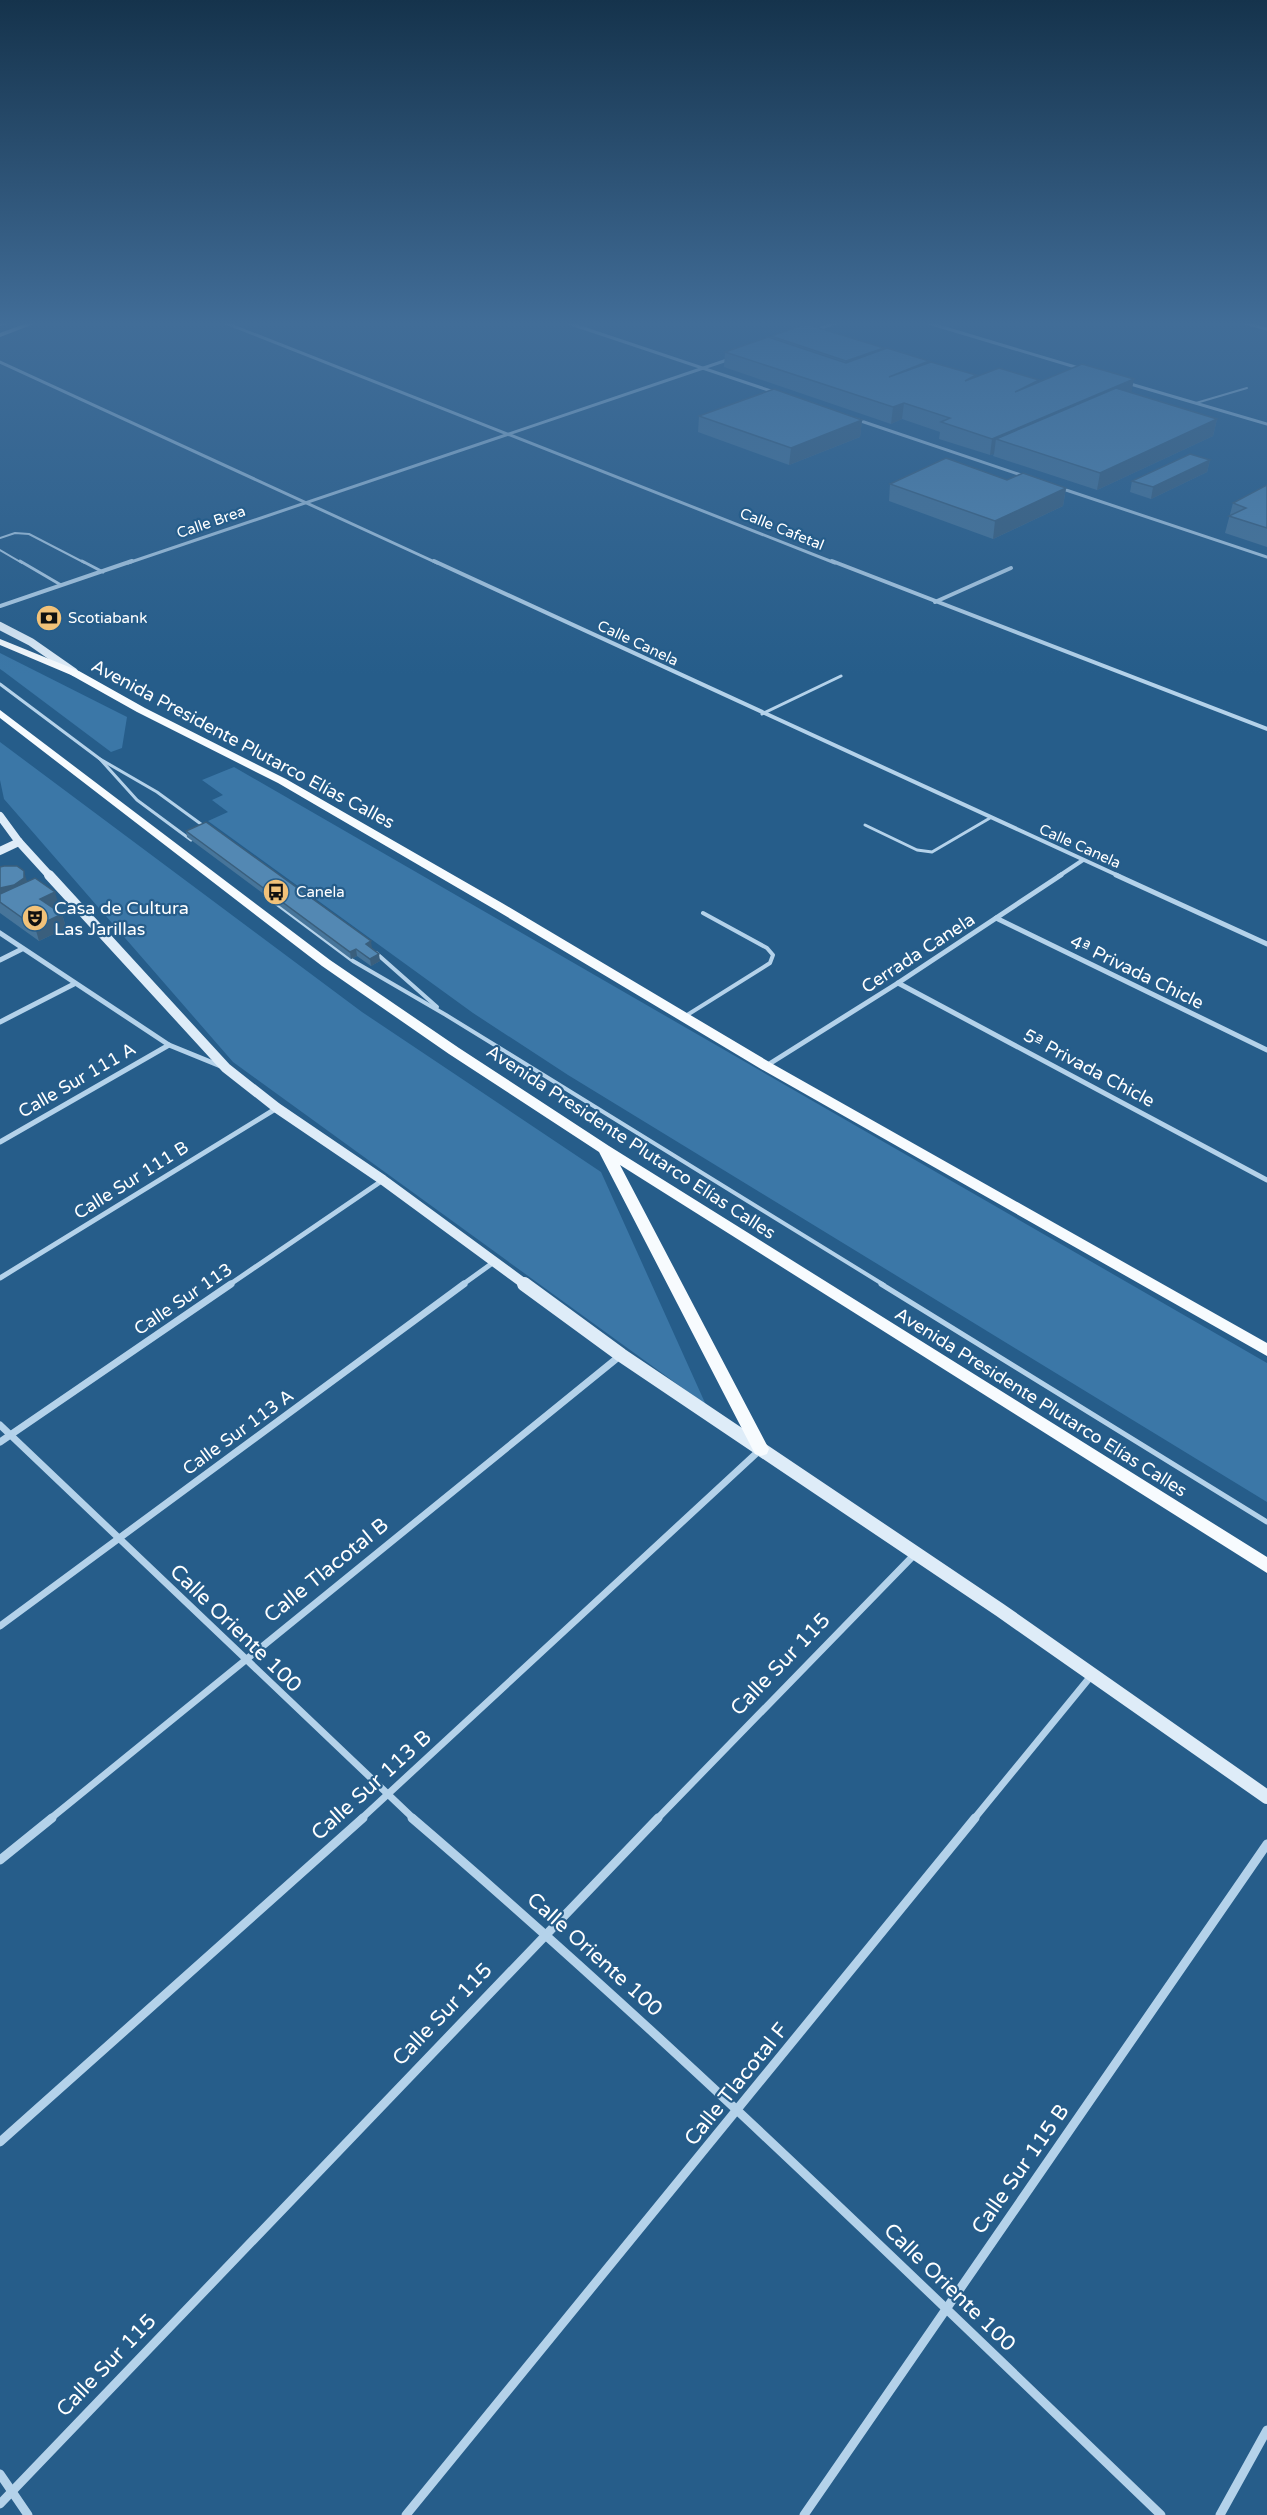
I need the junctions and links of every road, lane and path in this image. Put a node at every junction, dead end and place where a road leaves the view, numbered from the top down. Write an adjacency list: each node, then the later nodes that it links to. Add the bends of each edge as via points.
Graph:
1 (169, 439): 7 (street, Calle Canela)
2 (490, 439): 7 (street, Calle Brea)
3 (525, 439): 14 (street, Calle Cafetal)
4 (914, 439): 5 (street)
5 (1030, 478)
6 (1053, 486): 10 (street)
7 (305, 502): 12 (street, Calle Brea); 22 (street, Calle Canela)
8 (0, 538): 12 (lane, via 29,534)
9 (0, 550): 13 (lane)
10 (1267, 557)
11 (1011, 568): 14 (street)
12 (103, 572): 13 (street, Calle Brea)
13 (61, 585): 15 (street, Calle Brea)
14 (935, 602): 23 (street, Calle Cafetal)
15 (0, 606)
16 (0, 626): 18 (street, Avenida Presidente Plutarco Elías Calles)
17 (0, 642): 18 (main road, Avenida Presidente Plutarco Elías Calles)
18 (75, 673): 44 (main road, Avenida Presidente Plutarco Elías Calles, via 282,781)
19 (841, 676): 22 (lane)
20 (0, 684): 24 (lane)
21 (0, 713): 52 (main road, Avenida Presidente Plutarco Elías Calles, via 326,963)
22 (762, 714): 26 (street, Calle Canela)
23 (1267, 729)
24 (100, 759): 28 (lane, via 157,792); 30 (lane, via 137,800)
25 (0, 816): 29 (street)
26 (990, 818): 27 (lane, via 932,852 917,850); 32 (street, Calle Canela)
27 (865, 825)
28 (214, 833)
29 (19, 842): 31 (street); 49 (street)
30 (194, 842)
31 (0, 850)
32 (1083, 860): 35 (street, Cerrada Canela); 37 (street, Calle Canela)
33 (259, 891): 43 (lane, via 353,961)
34 (703, 913): 44 (lane, via 773,955 770,963)
35 (996, 918): 41 (street, Cerrada Canela); 47 (street, 4ª Privada Chicle)
36 (0, 933): 38 (street)
37 (1267, 944)
38 (22, 949): 40 (street); 42 (street)
39 (374, 951): 43 (lane)
40 (0, 960)
41 (898, 983): 48 (street, Cerrada Canela); 54 (street, 5ª Privada Chicle)
42 (74, 984): 45 (street); 46 (street)
43 (446, 1015): 63 (lane)
44 (684, 1017): 48 (main road, Avenida Presidente Plutarco Elías Calles)
45 (0, 1022)
46 (169, 1045): 49 (street); 51 (street, Calle Sur 111 A)
47 (1267, 1050)
48 (766, 1066): 57 (main road, Avenida Presidente Plutarco Elías Calles)
49 (226, 1068): 50 (street)
50 (277, 1108): 53 (street); 56 (street, Calle Sur 111 B)
51 (0, 1142)
52 (604, 1149): 62 (main road); 66 (main road, Avenida Presidente Plutarco Elías Calles)
53 (383, 1180): 55 (street); 60 (street, Calle Sur 113)
54 (1267, 1180)
55 (494, 1262): 58 (street); 64 (street, Calle Sur 113 A)
56 (0, 1278)
57 (1267, 1350)
58 (621, 1355): 62 (street); 68 (street, Calle Tlacotal B)
59 (0, 1425): 60 (street, Calle Oriente 100)
60 (10, 1435): 61 (street, Calle Sur 113); 64 (street, Calle Oriente 100)
61 (0, 1442)
62 (761, 1449): 65 (street); 70 (street, Calle Sur 113 B)
63 (1267, 1522)
64 (118, 1539): 67 (street, Calle Sur 113 A); 68 (street, Calle Oriente 100)
65 (915, 1554): 69 (street); 74 (street, Calle Sur 115)
66 (1267, 1566)
67 (0, 1626)
68 (243, 1660): 70 (street, Calle Oriente 100); 73 (street, Calle Tlacotal B)
69 (1092, 1676): 71 (street); 75 (street, Calle Tlacotal F)
70 (387, 1796): 74 (street, Calle Oriente 100); 76 (street, Calle Sur 113 B)
71 (1267, 1797)
72 (1267, 1844): 77 (street, Calle Sur 115 B)
73 (0, 1860)
74 (546, 1933): 75 (street, Calle Oriente 100); 80 (street, Calle Sur 115)
75 (738, 2109): 77 (street, Calle Oriente 100); 83 (street, Calle Tlacotal F)
76 (0, 2142)
77 (946, 2308): 84 (street, Calle Sur 115 B); 85 (street, Calle Oriente 100)
78 (1267, 2430): 86 (street)
79 (0, 2474): 80 (street)
80 (12, 2491): 81 (street, Calle Sur 115); 82 (street)
81 (0, 2504)
82 (28, 2515)
83 (406, 2515)
84 (804, 2515)
85 (1161, 2515)
86 (1220, 2515)

